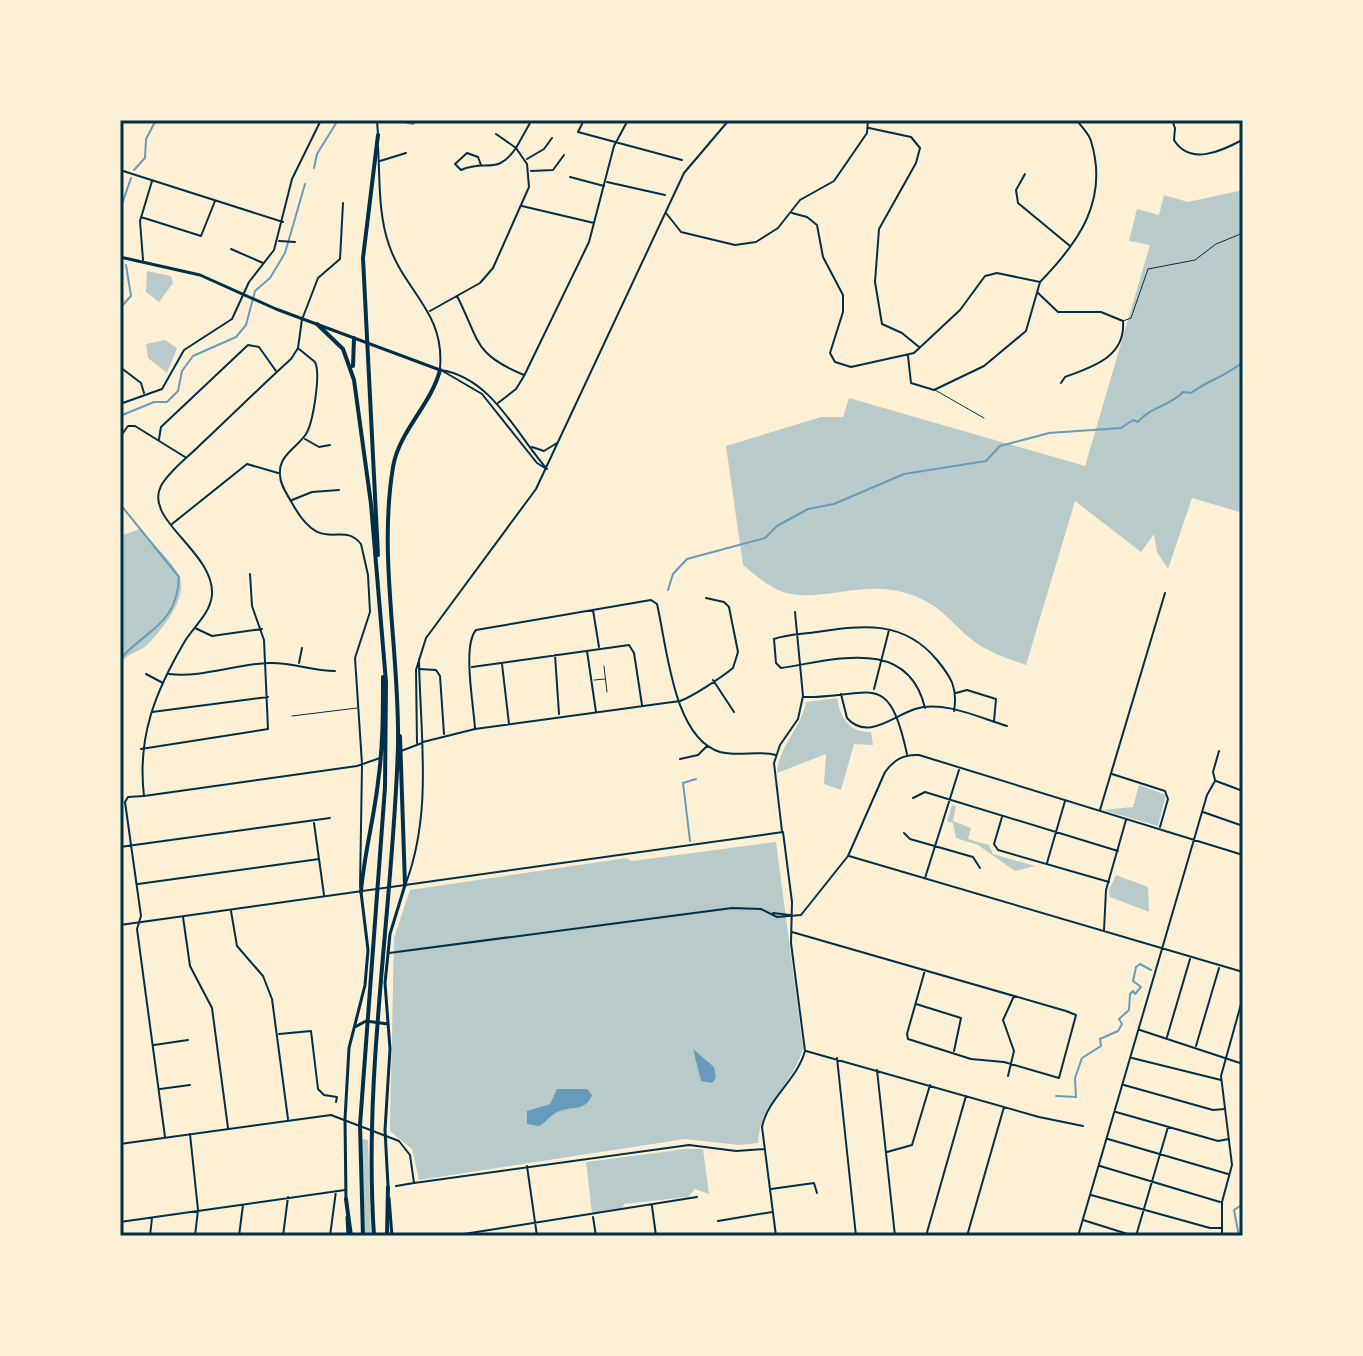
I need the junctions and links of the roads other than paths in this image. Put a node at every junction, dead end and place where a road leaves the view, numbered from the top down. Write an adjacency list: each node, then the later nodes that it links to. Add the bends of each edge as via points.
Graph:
1 (122, 120): 14 (street)
2 (321, 120): 38 (street, via 292,179)
3 (377, 120): 13 (street)
4 (584, 120): 17 (street, via 578,132)
5 (628, 120): 17 (street)
6 (868, 120): 11 (street)
7 (1077, 120): 43 (street, via 1091,142 1094,200 1090,219)
8 (1172, 120): 16 (street, via 1174,140 1185,150 1215,155)
9 (726, 121): 35 (street, via 684,173)
10 (530, 122): 18 (street)
11 (869, 128): 36 (street, via 834,181 800,200); 58 (street, via 911,137 920,148 879,229 875,282 882,324)
12 (496, 134): 18 (street)
13 (378, 135): 23 (street); 86 (highway, via 363,241)
14 (120, 136)
15 (552, 138): 21 (street)
16 (1242, 140)
17 (616, 142): 22 (street); 30 (street)
18 (516, 148): 21 (street); 24 (street, via 497,166)
19 (406, 153): 23 (street)
20 (564, 155): 26 (street, via 553,170)
21 (526, 159): 26 (street)
22 (682, 160)
23 (379, 161): 52 (street, via 389,246)
24 (481, 165): 24 (street, via 478,157 467,153 455,167)
25 (120, 170): 29 (street)
26 (530, 171): 34 (street)
27 (1025, 174): 43 (street, via 1016,190 1018,203)
28 (570, 177): 30 (street)
29 (152, 180): 32 (street); 37 (street)
30 (605, 184): 31 (street); 39 (street)
31 (665, 195)
32 (215, 201): 37 (street, via 201,236); 38 (street)
33 (343, 203): 53 (street, via 340,259 318,278)
34 (521, 206): 39 (street); 51 (street, via 486,277)
35 (665, 212): 36 (street, via 681,232 742,245 768,237); 74 (street)
36 (792, 213): 59 (street, via 817,225 823,257 843,295 831,346 835,362 851,367)
37 (141, 217): 46 (street)
38 (284, 223): 41 (street)
39 (595, 223): 63 (street)
40 (1243, 233): 54 (lane, via 1195,260 1148,269 1131,318)
41 (278, 241): 42 (street); 47 (street)
42 (294, 242)
43 (1070, 246): 48 (street)
44 (231, 249): 47 (street)
45 (120, 257): 46 (main road)
46 (143, 260): 50 (main road, via 200,275)
47 (264, 263): 50 (street)
48 (1040, 282): 49 (street); 58 (street, via 997,273 985,276 960,310)
49 (1036, 291): 54 (street, via 1058,312 1101,312); 66 (street, via 1026,331 984,366)
50 (243, 294): 53 (main road); 67 (street, via 229,322 191,343 179,355 165,386)
51 (456, 295): 52 (street); 63 (street, via 482,352)
52 (430, 311): 61 (street, via 439,338)
53 (302, 319): 55 (main road); 57 (street)
54 (1123, 321): 65 (street, via 1113,354)
55 (317, 324): 56 (main road); 64 (highway, via 343,349)
56 (354, 338): 61 (main road); 64 (highway)
57 (298, 348): 62 (street); 72 (street, via 311,357 319,374)
58 (920, 348): 59 (street)
59 (909, 355): 66 (street, via 911,383)
60 (120, 367): 67 (street, via 141,383)
61 (440, 370): 69 (street, via 475,384); 78 (street, via 482,394); 144 (highway, via 393,471 390,559)
62 (277, 372): 73 (street, via 259,347 248,345 161,427); 77 (street)
63 (524, 376): 69 (street)
64 (354, 380): 86 (highway)
65 (1061, 383)
66 (934, 390): 70 (lane)
67 (145, 394): 68 (street)
68 (120, 404)
69 (497, 404): 76 (street)
70 (984, 418)
71 (120, 437): 73 (street, via 132,425)
72 (304, 438): 75 (street, via 319,447); 79 (street, via 287,453)
73 (159, 439): 77 (street)
74 (561, 439): 76 (street, via 546,451); 78 (street)
75 (330, 445)
76 (528, 445): 78 (street)
77 (186, 458): 82 (street, via 159,491 160,509)
78 (547, 469): 97 (street, via 526,507 432,627)
79 (279, 473): 81 (street); 82 (street, via 247,464)
80 (339, 490): 81 (street)
81 (291, 500): 121 (street, via 313,532 349,535 361,544 370,612 355,658)
82 (171, 525): 90 (street, via 204,564 212,583 208,608)
83 (250, 574): 91 (street, via 252,606)
84 (1165, 593): 147 (street)
85 (706, 598): 111 (street, via 729,607 738,652 733,668)
86 (380, 601): 138 (highway)
87 (593, 608): 94 (street); 104 (street, via 481,628 470,640); 119 (street, via 656,602)
88 (795, 612): 92 (street)
89 (889, 627): 92 (street); 98 (street); 115 (street, via 932,655)
90 (194, 628): 91 (street, via 208,636); 108 (street)
91 (262, 629): 99 (street)
92 (795, 635): 103 (street); 103 (street, via 774,639 776,663 781,668)
93 (302, 648): 100 (street)
94 (599, 648): 95 (street); 120 (street, via 631,646)
95 (587, 650): 96 (street); 110 (street)
96 (555, 655): 101 (street); 127 (street)
97 (419, 658): 105 (street); 136 (street)
98 (883, 658): 103 (street); 113 (street); 122 (street, via 909,675 921,690)
99 (266, 663): 100 (street); 108 (street); 118 (street)
100 (298, 664): 106 (street, via 310,671)
101 (502, 664): 104 (street); 131 (street)
102 (604, 666): 109 (lane)
103 (800, 666): 117 (street)
104 (470, 668): 133 (street)
105 (419, 669): 134 (street, via 436,670 440,676); 135 (street)
106 (335, 671)
107 (146, 674): 112 (street)
108 (168, 674): 112 (street)
109 (606, 678): 110 (lane); 114 (lane)
110 (591, 680): 126 (street)
111 (713, 680): 119 (street); 125 (street)
112 (163, 683): 124 (street)
113 (874, 691): 116 (street); 129 (street)
114 (607, 692)
115 (956, 693): 123 (street); 130 (street, via 967,690 996,699)
116 (841, 694): 117 (street); 129 (street, via 847,718 857,726 873,728)
117 (803, 696): 141 (street, via 798,719)
118 (268, 697): 124 (street); 139 (street, via 268,729)
119 (680, 701): 120 (street); 137 (street, via 691,731)
120 (642, 706): 126 (street)
121 (357, 708): 128 (lane); 145 (street)
122 (925, 708): 123 (street); 129 (street)
123 (954, 711): 130 (street)
124 (151, 712): 139 (street)
125 (734, 712)
126 (596, 713): 131 (street)
127 (559, 714)
128 (292, 716)
129 (898, 717): 142 (street)
130 (994, 722): 132 (street)
131 (509, 725): 133 (street)
132 (1007, 726)
133 (475, 729): 134 (street)
134 (444, 735): 135 (street)
135 (422, 743): 136 (street); 178 (street, via 422,813)
136 (417, 745): 145 (street)
137 (707, 746): 141 (street, via 731,754); 143 (street, via 698,755)
138 (384, 748): 179 (highway); 273 (highway, via 360,1135)
139 (141, 749): 150 (street)
140 (1219, 751): 148 (street)
141 (776, 755): 162 (street)
142 (908, 755): 146 (street); 171 (street, via 885,772)
143 (680, 759)
144 (399, 761): 178 (highway); 274 (highway, via 371,1117)
145 (362, 765): 150 (street); 179 (street)
146 (960, 768): 152 (street); 153 (street)
147 (1111, 774): 154 (street); 161 (street, via 1165,791 1168,799)
148 (1215, 781): 149 (street); 155 (street)
149 (1243, 791)
150 (144, 796): 166 (street, via 126,799)
151 (913, 798): 152 (street, via 925,792)
152 (949, 800): 156 (street); 167 (street)
153 (1065, 801): 154 (street); 163 (street)
154 (1100, 811): 158 (street)
155 (1202, 812): 160 (street); 165 (street)
156 (1002, 816): 163 (street); 173 (street, via 995,848)
157 (330, 818): 159 (street)
158 (1127, 818): 161 (street); 169 (street)
159 (313, 820): 166 (street); 172 (street)
160 (1243, 826)
161 (1160, 828): 165 (street)
162 (783, 832): 178 (street); 182 (street)
163 (1056, 832): 169 (street); 173 (street)
164 (904, 833): 167 (street)
165 (1194, 838): 170 (street); 188 (street)
166 (131, 846): 168 (street); 177 (street)
167 (934, 846): 174 (street, via 973,857); 175 (street)
168 (120, 847)
169 (1118, 851): 176 (street)
170 (1243, 855)
171 (848, 856): 175 (street); 182 (street, via 807,912)
172 (319, 859): 177 (street); 180 (street)
173 (1047, 864): 176 (street)
174 (980, 868)
175 (925, 879): 187 (street)
176 (1109, 882): 187 (street)
177 (137, 884): 184 (street)
178 (405, 885): 179 (street); 189 (main road)
179 (361, 892): 180 (street); 198 (main road, via 368,950 365,985)
180 (324, 897): 181 (street)
181 (231, 911): 183 (street); 200 (street, via 237,946 270,990)
182 (791, 916): 186 (street); 189 (street, via 732,908)
183 (183, 917): 184 (street); 228 (street, via 190,966 212,1008)
184 (139, 922): 185 (street); 203 (street)
185 (120, 925)
186 (791, 932): 192 (street); 205 (street)
187 (1104, 932): 188 (street)
188 (1163, 949): 190 (street); 199 (street)
189 (387, 953): 197 (main road)
190 (1191, 958): 191 (street); 201 (street)
191 (1220, 966): 193 (street); 204 (street)
192 (925, 970): 194 (street); 196 (street)
193 (1243, 972)
194 (1014, 996): 211 (street, via 1003,1020 1014,1051); 211 (street, via 1076,1015 1059,1078)
195 (1243, 997): 207 (street)
196 (915, 1004): 206 (street, via 963,1021); 206 (street, via 908,1039)
197 (388, 1024): 198 (main road, via 363,1021); 229 (main road)
198 (352, 1029): 224 (main road)
199 (1139, 1030): 201 (street); 208 (street)
200 (277, 1034): 220 (street, via 311,1031 318,1089 337,1097); 225 (street)
201 (1167, 1038): 204 (street)
202 (188, 1040): 203 (street)
203 (153, 1045): 218 (street)
204 (1196, 1048): 207 (street)
205 (805, 1051): 209 (street); 235 (street, via 765,1117)
206 (954, 1052): 211 (street)
207 (1226, 1056): 210 (street); 214 (street)
208 (1131, 1057): 214 (street); 217 (street)
209 (837, 1058): 212 (street); 281 (street)
210 (1243, 1064)
211 (1012, 1065): 213 (street)
212 (877, 1070): 216 (street); 236 (street)
213 (1008, 1076)
214 (1221, 1080): 222 (street)
215 (190, 1085): 218 (street)
216 (930, 1085): 219 (street); 236 (street, via 912,1145)
217 (1123, 1085): 222 (street); 223 (street)
218 (158, 1089): 231 (street)
219 (966, 1096): 221 (street); 283 (street)
220 (336, 1102)
221 (1004, 1107): 226 (street); 284 (street)
222 (1225, 1109): 233 (street)
223 (1114, 1112): 227 (street); 232 (street)
224 (345, 1119): 225 (street, via 326,1115); 229 (street); 246 (main road)
225 (288, 1120): 228 (street)
226 (1083, 1126)
227 (1168, 1127): 233 (street, via 1218,1141); 237 (street)
228 (228, 1129): 230 (street)
229 (385, 1133): 242 (street, via 406,1148); 244 (main road)
230 (190, 1134): 231 (street); 256 (street)
231 (165, 1138): 234 (street)
232 (1107, 1139): 237 (street); 239 (street)
233 (1229, 1139): 240 (street)
234 (120, 1144)
235 (764, 1149): 238 (street, via 689,1145); 245 (street)
236 (886, 1152): 282 (street)
237 (1160, 1155): 240 (street); 241 (street)
238 (527, 1166): 242 (street); 264 (street)
239 (1098, 1166): 241 (street); 249 (street)
240 (1229, 1174): 253 (street)
241 (1152, 1182): 253 (street); 257 (street)
242 (414, 1183): 243 (street)
243 (396, 1186)
244 (388, 1187): 275 (highway)
245 (770, 1189): 248 (street, via 814,1183); 258 (street)
246 (346, 1190): 247 (street); 252 (main road)
247 (336, 1191): 250 (street); 271 (street)
248 (817, 1193)
249 (1090, 1194): 257 (street); 261 (street)
250 (288, 1197): 254 (street); 270 (street)
251 (697, 1197): 255 (street)
252 (346, 1199): 272 (highway)
253 (1222, 1202): 265 (street)
254 (243, 1204): 256 (street); 269 (street)
255 (652, 1206): 259 (street); 279 (street)
256 (198, 1210): 260 (street); 268 (street)
257 (1144, 1210): 265 (street); 286 (street)
258 (773, 1212): 262 (street); 280 (street)
259 (593, 1215): 264 (street); 278 (street)
260 (152, 1218): 263 (street); 267 (street)
261 (1082, 1220): 285 (street); 286 (street)
262 (718, 1221)
263 (120, 1222)
264 (535, 1224): 266 (street); 277 (street)
265 (1221, 1228): 287 (street)
266 (478, 1234): 276 (street)
267 (150, 1236)
268 (195, 1236)
269 (239, 1236)
270 (283, 1236)
271 (330, 1236)
272 (349, 1236)
273 (363, 1236)
274 (374, 1236)
275 (390, 1236)
276 (451, 1236)
277 (537, 1236)
278 (596, 1236)
279 (656, 1236)
280 (776, 1236)
281 (856, 1236)
282 (895, 1236)
283 (926, 1236)
284 (967, 1236)
285 (1078, 1236)
286 (1136, 1236)
287 (1222, 1236)

